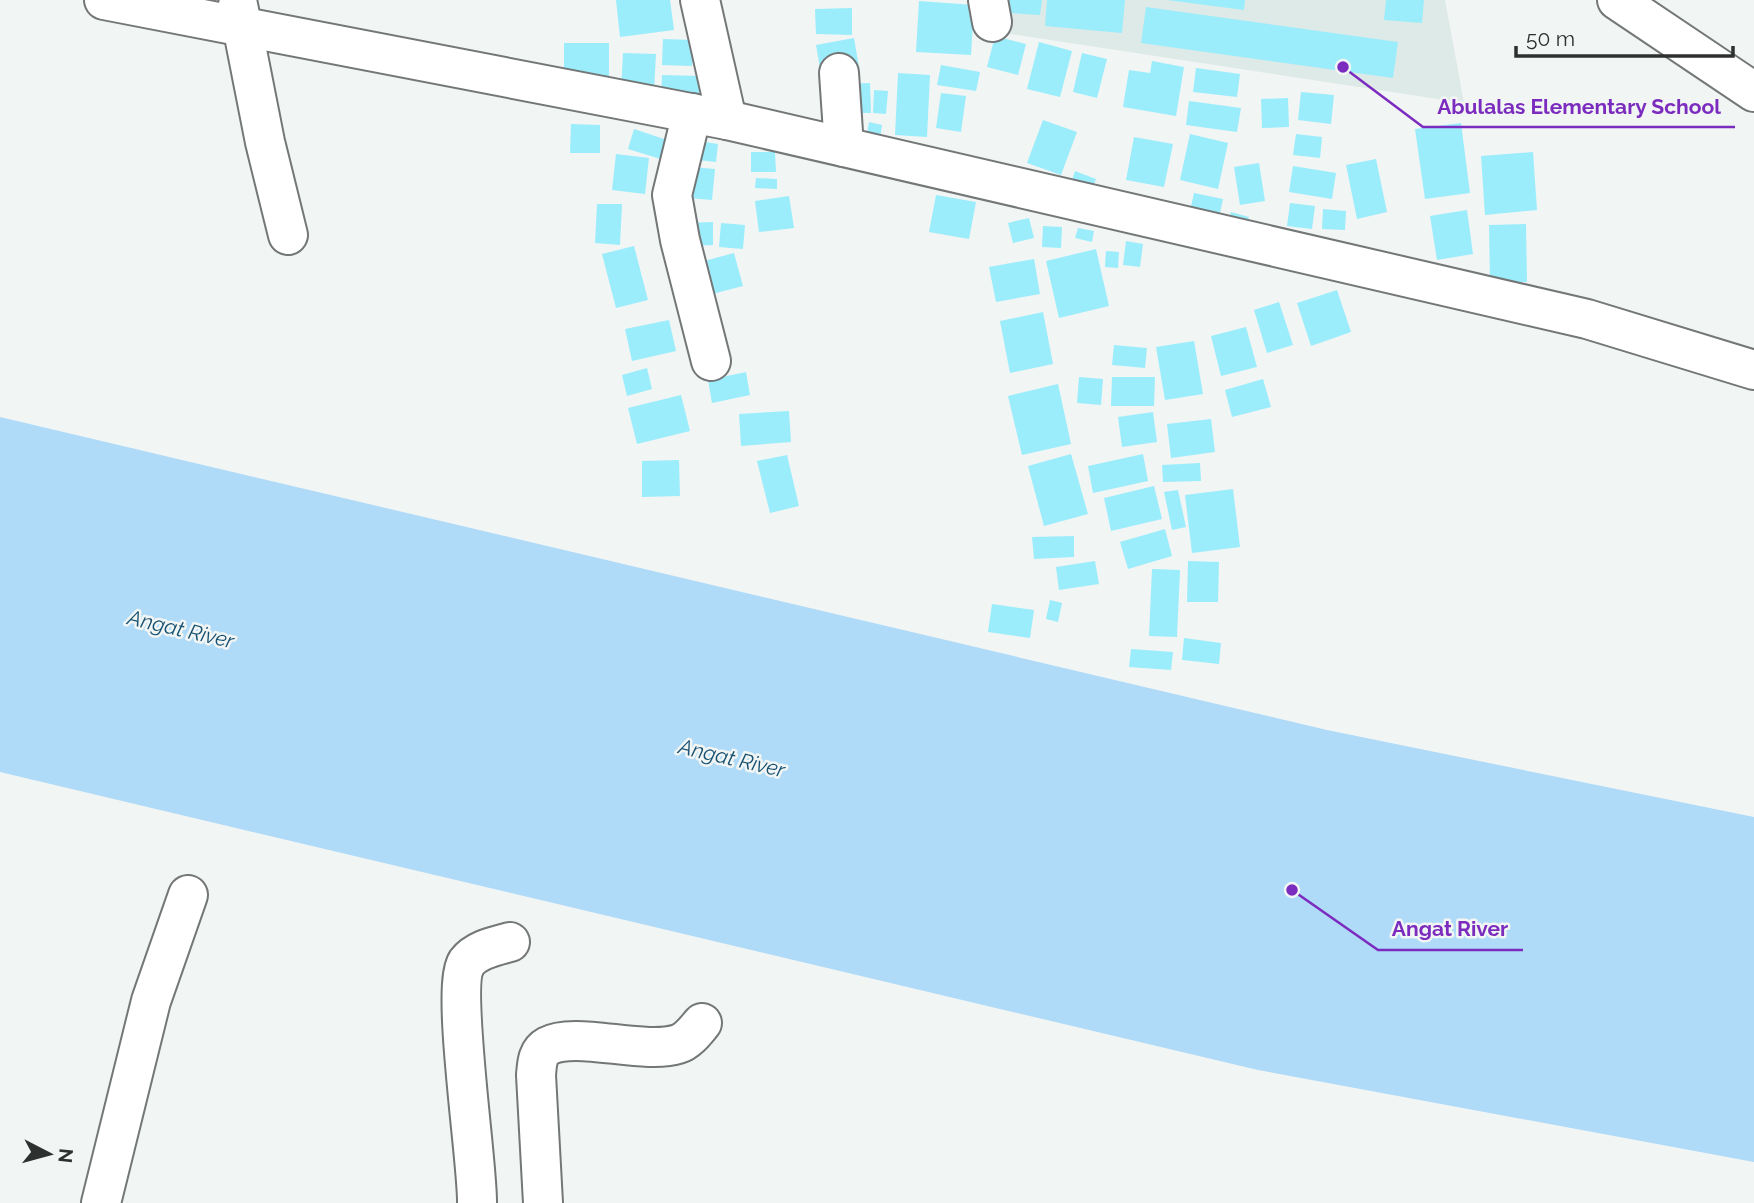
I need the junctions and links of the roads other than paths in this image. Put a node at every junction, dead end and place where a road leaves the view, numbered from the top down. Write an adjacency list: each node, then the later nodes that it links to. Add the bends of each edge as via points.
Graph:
1 (104, 0): 4 (street)
2 (700, 0): 7 (street)
3 (1617, 0): 6 (street)
4 (239, 14): 7 (street); 9 (street)
5 (839, 73): 8 (street)
6 (1754, 92)
7 (709, 117): 8 (street); 10 (street, via 672,195)
8 (844, 147): 11 (street, via 1587,319)
9 (288, 236)
10 (710, 361)
11 (1754, 370)
12 (188, 895): 15 (street, via 151,1001)
13 (510, 942): 16 (street, via 480,951 466,963 462,985)
14 (702, 1023): 17 (street, via 679,1044 562,1043 547,1047 538,1057)
15 (101, 1203)
16 (477, 1203)
17 (543, 1203)

